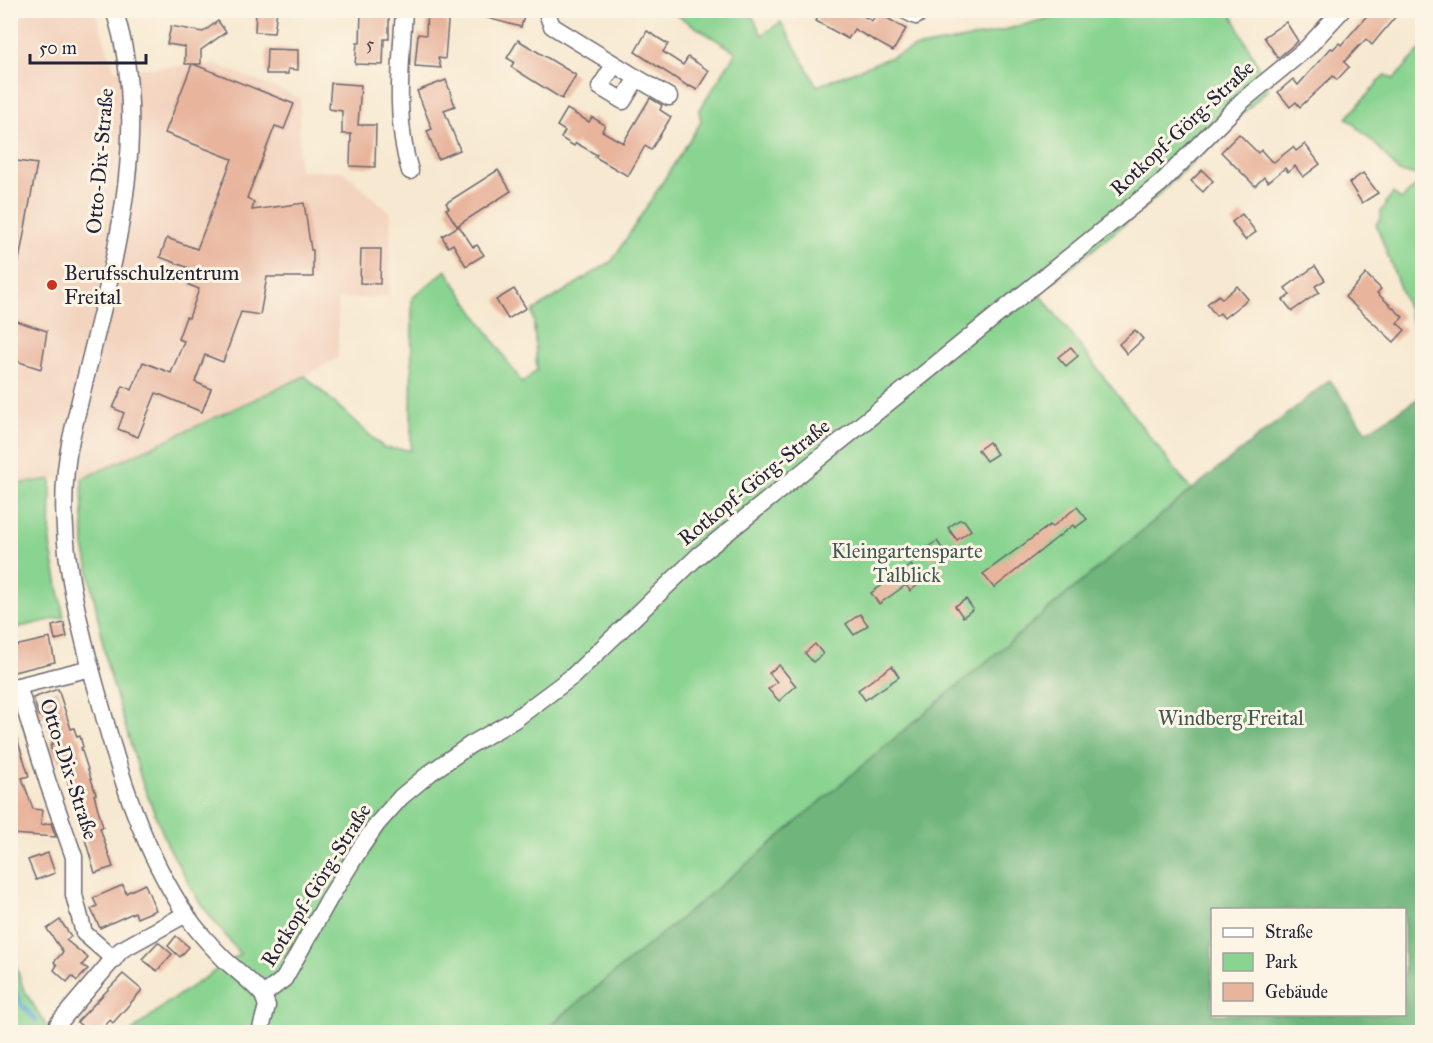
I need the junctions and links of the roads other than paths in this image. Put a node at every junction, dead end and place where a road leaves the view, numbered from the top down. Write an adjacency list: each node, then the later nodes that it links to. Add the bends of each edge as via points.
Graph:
1 (114, 10): 11 (street, Otto-Dix-Straße, via 131,100 126,179 112,270 70,441 64,498 75,604)
2 (404, 10): 10 (street, via 400,101)
3 (549, 10): 7 (street, via 552,26)
4 (904, 10): 5 (street, via 916,16)
5 (923, 10)
6 (1342, 10): 15 (street, Rotkopf-Görg-Straße, via 1307,48 1242,101 1161,183 698,556 573,676 401,797 329,899 285,980)
7 (614, 65): 8 (street); 8 (street, via 600,87 623,101)
8 (637, 78): 9 (street)
9 (669, 97)
10 (410, 171)
11 (91, 668): 12 (street, Otto-Dix-Straße); 13 (street, Otto-Dix-Straße, via 142,829)
12 (14, 687): 14 (street, Otto-Dix-Straße, via 74,857 74,895 84,933)
13 (186, 914): 14 (street, via 141,937); 15 (street, Otto-Dix-Straße, via 209,944)
14 (114, 959): 16 (street)
15 (263, 995): 17 (street, Rotkopf-Görg-Straße, via 267,1005)
16 (58, 1024)
17 (260, 1032)

